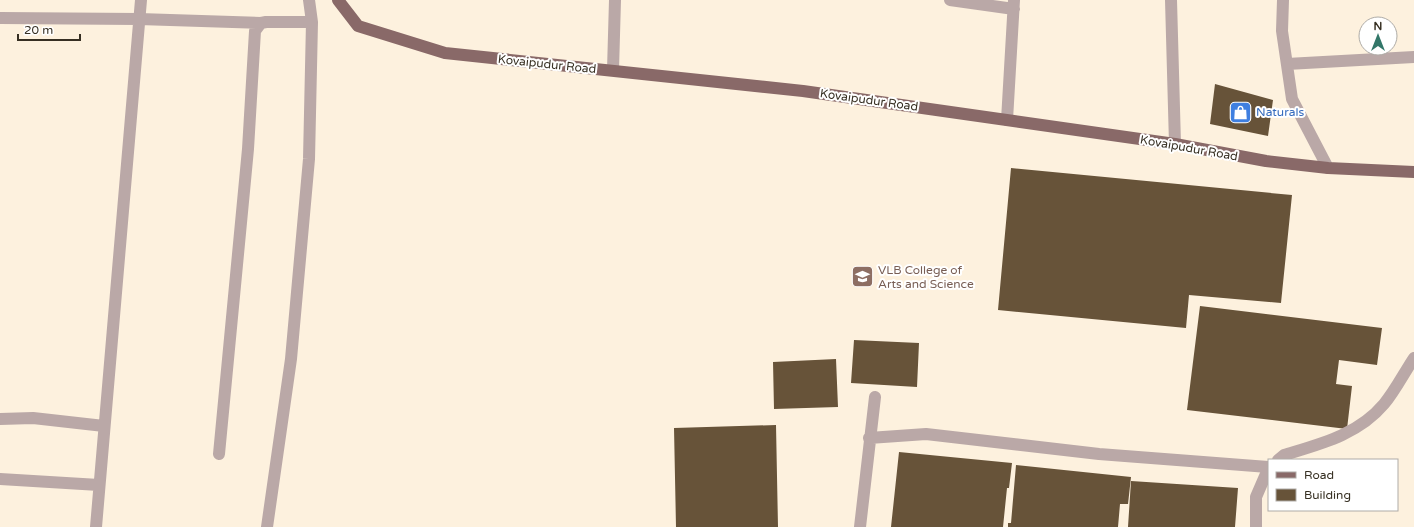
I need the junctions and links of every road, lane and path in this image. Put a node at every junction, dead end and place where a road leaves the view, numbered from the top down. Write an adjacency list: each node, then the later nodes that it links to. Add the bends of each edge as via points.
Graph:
1 (141, 0): 10 (street)
2 (309, 0): 11 (street)
3 (338, 0): 15 (main road, Kovaipudur Road, via 358,26 446,53)
4 (615, 0): 15 (street)
5 (950, 0): 8 (street)
6 (1172, 0): 17 (street)
7 (1283, 0): 14 (street, via 1282,31)
8 (1014, 5): 16 (street)
9 (0, 18): 10 (street)
10 (139, 19): 12 (street); 23 (street)
11 (312, 22): 12 (street); 32 (street, via 310,159 291,359)
12 (261, 24): 25 (street, via 255,31 248,150)
13 (1414, 57): 14 (street)
14 (1287, 64): 18 (street, via 1292,99)
15 (613, 70): 16 (main road, Kovaipudur Road, via 803,91)
16 (1007, 120): 17 (main road, Kovaipudur Road)
17 (1175, 144): 18 (main road, Kovaipudur Road, via 1266,161)
18 (1328, 168): 19 (main road, Kovaipudur Road)
19 (1414, 172)
20 (1414, 358): 26 (street, via 1384,404 1362,424 1336,439 1284,455)
21 (875, 398): 24 (street)
22 (0, 419): 23 (street, via 33,418)
23 (104, 426): 30 (street)
24 (869, 438): 27 (street, via 926,434 1099,454); 33 (street)
25 (219, 454)
26 (1279, 459)
27 (1268, 465)
28 (1268, 473): 34 (street, via 1256,497)
29 (0, 479): 30 (street)
30 (99, 485): 31 (street)
31 (96, 527)
32 (266, 527)
33 (860, 527)
34 (1256, 527)

